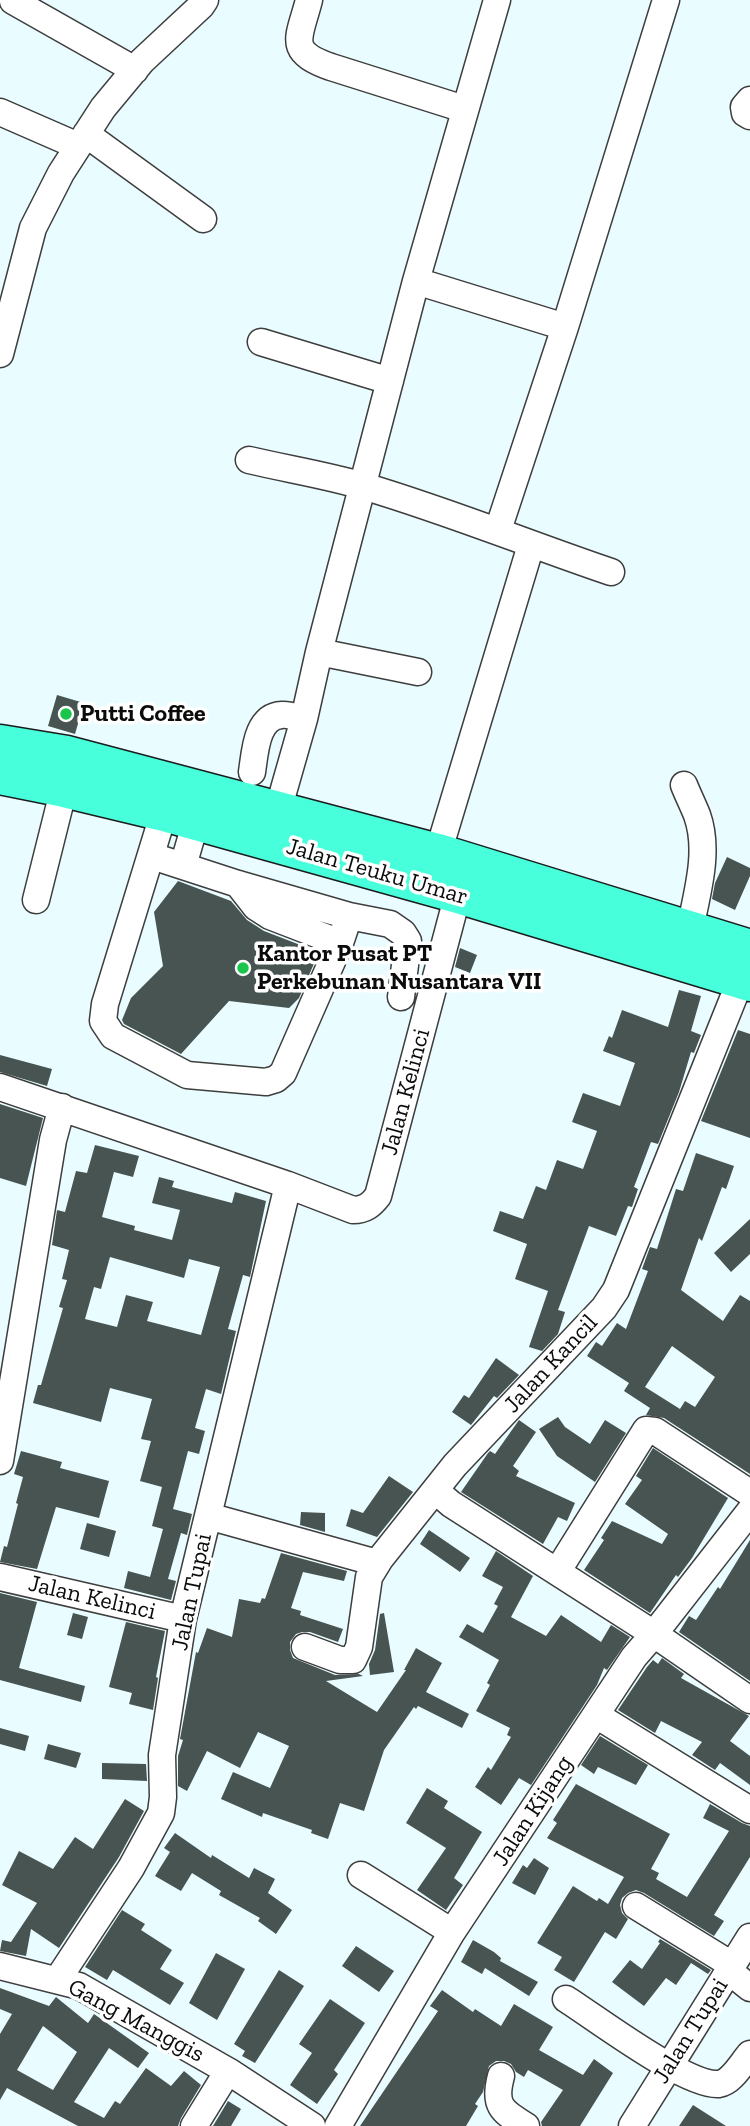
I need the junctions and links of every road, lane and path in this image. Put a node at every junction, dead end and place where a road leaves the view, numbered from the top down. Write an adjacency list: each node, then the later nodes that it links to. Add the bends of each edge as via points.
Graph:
1 (205, 0): 6 (street)
2 (309, 0): 8 (street, via 298,43 313,61)
3 (497, 0): 8 (street)
4 (666, 0): 14 (street)
5 (13, 1): 6 (street)
6 (135, 70): 11 (street)
7 (750, 100): 10 (street, via 744,107)
8 (464, 108): 13 (street)
9 (0, 112): 11 (street)
10 (750, 116)
11 (82, 140): 12 (street); 15 (street, via 33,228)
12 (203, 219)
13 (416, 281): 14 (street); 17 (street)
14 (565, 327): 20 (street)
15 (2, 341)
16 (261, 342): 17 (street)
17 (390, 381): 19 (street)
18 (249, 460): 19 (street)
19 (362, 486): 20 (street); 23 (street)
20 (498, 530): 21 (street)
21 (530, 545): 22 (street); 33 (street)
22 (611, 572)
23 (319, 652): 24 (street); 25 (street)
24 (418, 672)
25 (304, 719): 27 (street, via 281,715 267,720 260,730); 31 (street)
26 (0, 744): 31 (highway, Jalan Teuku Umar, via 67,755)
27 (252, 772)
28 (0, 775): 30 (highway, Jalan Teuku Umar)
29 (684, 785): 40 (street, via 702,840)
30 (64, 788): 32 (highway, Jalan Teuku Umar); 38 (street)
31 (278, 810): 33 (highway, Jalan Teuku Umar)
32 (180, 817): 34 (street); 35 (street); 37 (highway, Jalan Teuku Umar)
33 (438, 853): 40 (highway, Jalan Teuku Umar)
34 (152, 856): 35 (street); 41 (street, via 103,1021 113,1036 187,1075 266,1082 283,1073)
35 (183, 866): 36 (street)
36 (238, 884): 39 (street); 41 (street, via 256,908)
37 (458, 894): 42 (highway, Jalan Teuku Umar); 46 (street, Jalan Kelinci, via 378,1196 362,1210 353,1210)
38 (36, 900)
39 (349, 916): 41 (street); 43 (street, via 390,924 403,933 408,941)
40 (690, 929): 42 (highway, Jalan Teuku Umar)
41 (340, 943)
42 (747, 970): 48 (street, Jalan Kancil, via 615,1290 604,1308 455,1465)
43 (401, 997)
44 (0, 1087): 45 (street)
45 (62, 1107): 46 (street); 47 (street)
46 (288, 1185): 51 (street, Jalan Tupai)
47 (0, 1461)
48 (436, 1491): 52 (street, Jalan Kancil); 53 (street)
49 (750, 1493): 53 (street, via 649,1430)
50 (750, 1511): 56 (street, Jalan Kijang)
51 (208, 1516): 52 (street); 55 (street, Jalan Tupai)
52 (377, 1563): 57 (street, Jalan Kancil, via 369,1577 353,1660)
53 (558, 1572): 56 (street)
54 (0, 1577): 55 (street, Jalan Kelinci)
55 (183, 1619): 67 (street, Jalan Tupai, via 162,1755 161,1813 131,1868)
56 (654, 1634): 58 (street); 59 (street, Jalan Kijang)
57 (305, 1647)
58 (750, 1700)
59 (596, 1715): 60 (street); 63 (street, Jalan Kijang)
60 (750, 1810)
61 (361, 1875): 63 (street)
62 (636, 1906): 66 (street)
63 (453, 1932): 76 (street, Jalan Kijang)
64 (750, 1937): 66 (street, Jalan Tupai)
65 (0, 1966): 67 (street, Gang Manggis)
66 (730, 1968): 68 (street); 71 (street, Jalan Tupai)
67 (58, 1979): 72 (street, Gang Manggis, via 79,1986)
68 (750, 1988)
69 (566, 1999): 71 (street)
70 (750, 2054): 71 (street, via 721,2084)
71 (670, 2066): 78 (street, Jalan Tupai)
72 (228, 2071): 74 (street, Gang Manggis); 75 (street, Gang Manggis)
73 (500, 2076): 77 (street, via 499,2103)
74 (194, 2126)
75 (312, 2126)
76 (338, 2126)
77 (526, 2126)
78 (632, 2126)

